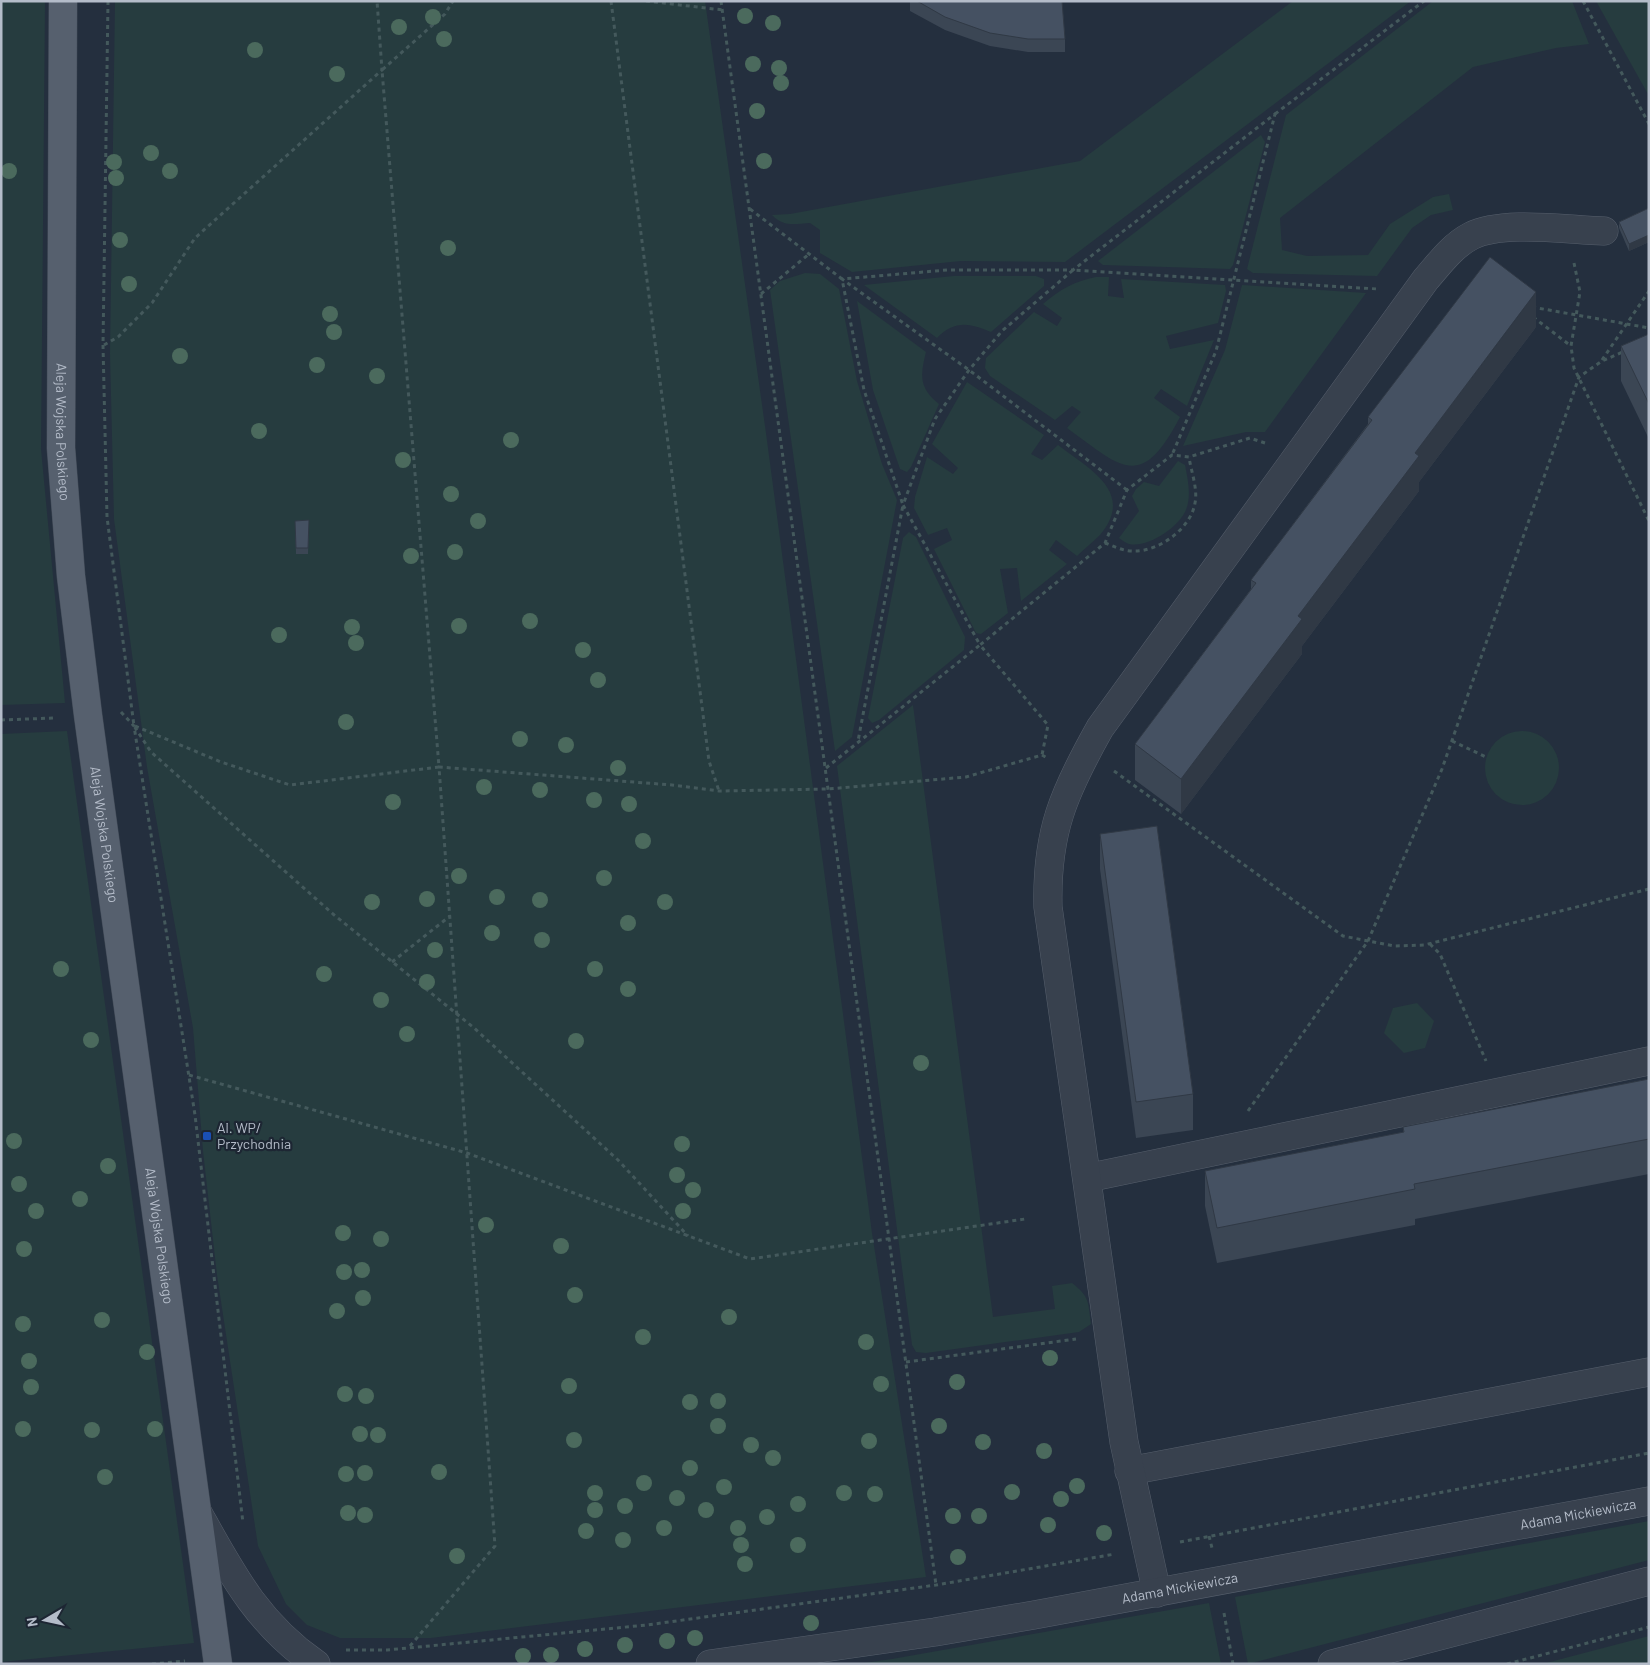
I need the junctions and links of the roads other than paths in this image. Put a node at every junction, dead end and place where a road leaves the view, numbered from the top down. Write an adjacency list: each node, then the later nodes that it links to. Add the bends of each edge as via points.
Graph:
1 (64, 1): 8 (main road, Aleja Wojska Polskiego, via 61,389 65,512 88,715)
2 (1604, 232): 4 (street, via 1498,227 1471,236 1448,254 1402,312 1100,728 1062,802 1049,856 1048,906)
3 (1649, 1061): 4 (street)
4 (1087, 1178): 6 (street)
5 (1649, 1372): 6 (street)
6 (1129, 1471): 10 (street)
7 (1649, 1501): 10 (street, Adama Mickiewicza)
8 (197, 1512): 11 (main road, Aleja Wojska Polskiego); 12 (street, via 225,1562 264,1619 292,1647)
9 (1649, 1581): 14 (street)
10 (1157, 1592): 13 (street, Adama Mickiewicza, via 935,1632)
11 (218, 1664)
12 (316, 1664)
13 (710, 1664)
14 (1332, 1664)

